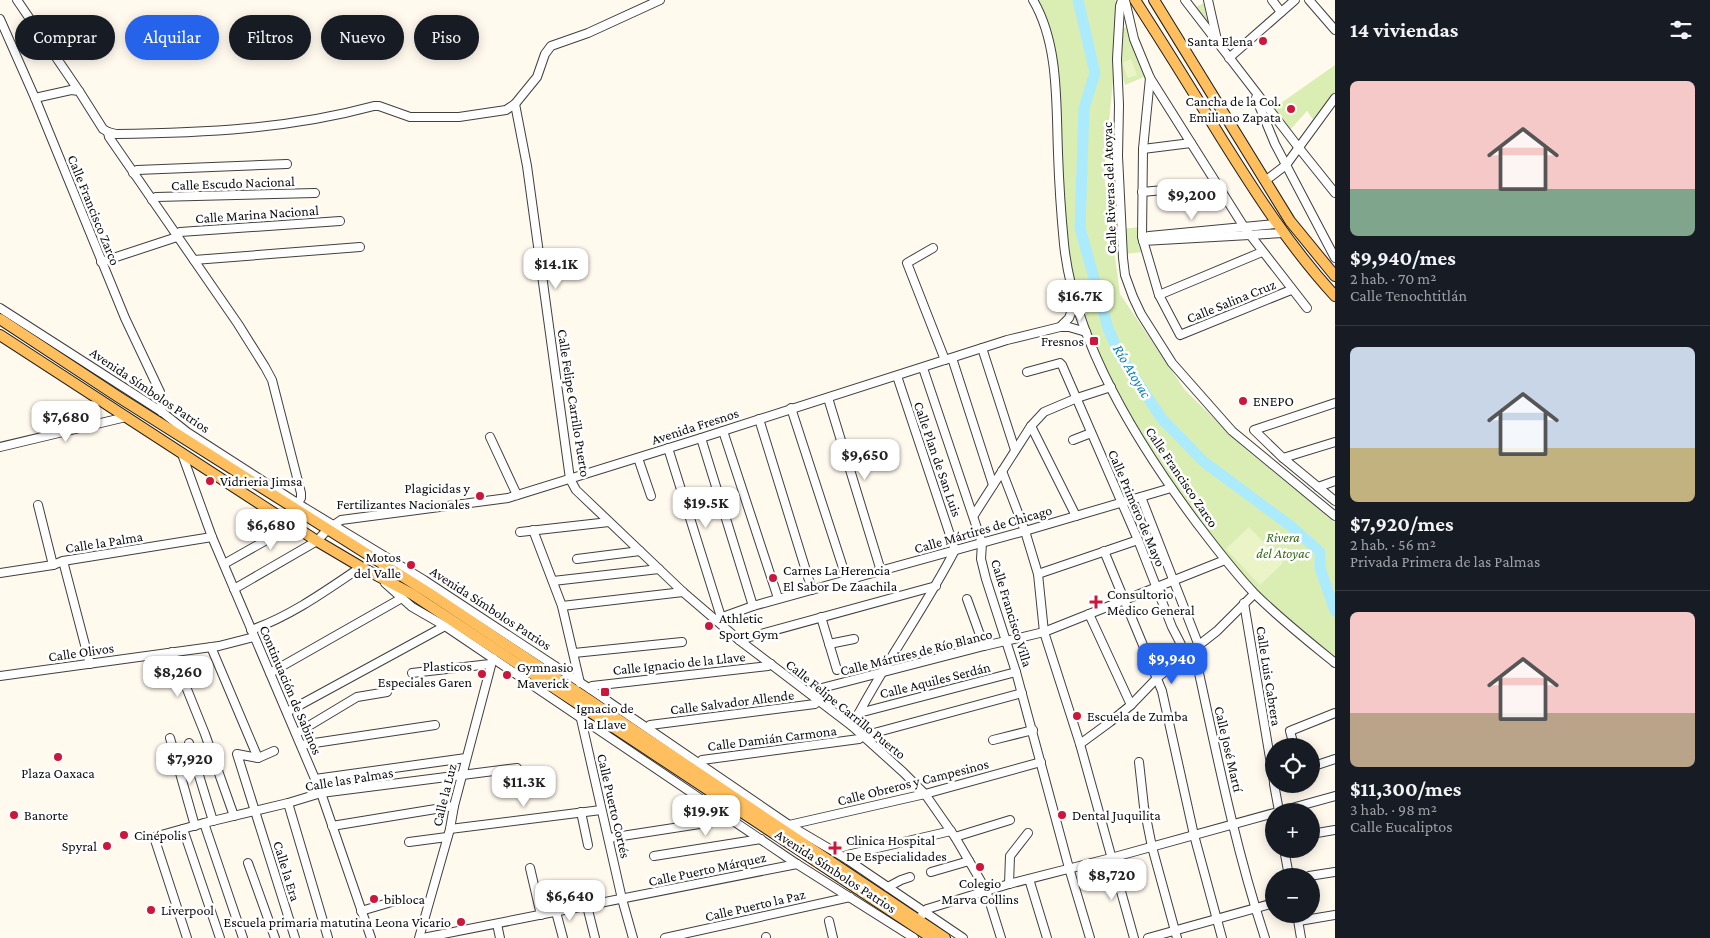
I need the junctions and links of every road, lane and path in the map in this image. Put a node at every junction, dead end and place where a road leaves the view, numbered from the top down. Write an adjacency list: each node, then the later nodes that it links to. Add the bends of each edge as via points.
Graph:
1 (17, 0): 20 (street)
2 (660, 0): 23 (street, via 551,46 544,54 537,77)
3 (1033, 0): 54 (street, Calle Francisco Zarco, via 1050,41 1064,246)
4 (1124, 0): 18 (street, via 1134,39); 103 (street, Calle Riveras del Atoyac, via 1120,6 1117,59 1120,105 1118,156 1123,258 1133,297 1172,363 1232,431)
5 (1135, 0): 38 (main road)
6 (1154, 0): 31 (main road)
7 (1185, 0): 16 (street)
8 (1208, 0): 16 (street)
9 (1272, 0): 12 (street)
10 (1296, 0): 12 (street)
11 (1309, 0): 14 (street)
12 (1280, 12): 17 (street)
13 (0, 19): 15 (street, Calle Francisco Zarco)
14 (1335, 30)
15 (2, 31): 21 (street, Calle Francisco Zarco)
16 (1218, 42): 17 (street)
17 (1229, 58): 19 (street)
18 (1150, 78): 25 (street); 27 (street)
19 (1252, 89): 26 (street); 29 (street)
20 (79, 92): 21 (street, via 71,90); 24 (street, via 102,129)
21 (35, 98): 49 (street, Calle Francisco Zarco)
22 (1334, 103): 26 (street)
23 (515, 104): 24 (street, via 506,110 459,117 410,116 374,106 336,116 224,131); 88 (street, Calle Felipe Carrillo Puerto)
24 (108, 132): 30 (street)
25 (1191, 143): 27 (street); 32 (street)
26 (1299, 148): 29 (street); 35 (street)
27 (1143, 149): 33 (street)
28 (287, 164): 30 (street, via 137,170)
29 (1286, 166): 31 (street); 47 (street)
30 (133, 173): 36 (street)
31 (1265, 181): 50 (main road, via 1290,221)
32 (1218, 185): 33 (street); 39 (street)
33 (1142, 192): 43 (street)
34 (315, 193): 36 (street, Calle Escudo Nacional)
35 (1335, 193)
36 (152, 200): 41 (street)
37 (340, 221): 41 (street, Calle Marina Nacional, via 180,232)
38 (1276, 224): 39 (street); 40 (main road)
39 (1244, 227): 42 (street); 43 (street)
40 (1283, 233): 42 (street); 53 (main road)
41 (176, 236): 48 (street); 49 (street, Calle Marina Nacional)
42 (1250, 236): 43 (street); 46 (street)
43 (1143, 239): 52 (street)
44 (360, 247): 48 (street)
45 (932, 248): 62 (street, via 907,263)
46 (1262, 252): 51 (street); 52 (street)
47 (1335, 258)
48 (194, 260): 97 (street, via 272,380 301,493)
49 (101, 262): 71 (street, Calle Francisco Zarco, via 160,392)
50 (1335, 276)
51 (1291, 290): 52 (street, Calle Salina Cruz, via 1180,334); 56 (street)
52 (1159, 295)
53 (1335, 296)
54 (1075, 302): 58 (street, via 1069,318); 59 (street, Calle Francisco Zarco)
55 (0, 308): 71 (street, Avenida Símbolos Patrios)
56 (1307, 308)
57 (0, 319): 100 (main road, Avenida Símbolos Patrios)
58 (1060, 327): 59 (street, Avenida Fresnos); 61 (street, Avenida Fresnos)
59 (1086, 332): 66 (street, Calle Francisco Zarco)
60 (0, 335): 72 (main road, Avenida Símbolos Patrios)
61 (982, 348): 62 (street, Avenida Fresnos); 83 (street)
62 (948, 359): 63 (street, Avenida Fresnos); 90 (street)
63 (923, 368): 65 (street, Avenida Fresnos); 101 (street, Calle Francisco Villa)
64 (1027, 372): 68 (street, Calle Primero de Mayo, via 1060,363)
65 (897, 376): 67 (street, Avenida Fresnos); 114 (street, Calle Plan de San Luis)
66 (1110, 387): 68 (street); 92 (street, Calle Francisco Zarco)
67 (828, 398): 70 (street, Avenida Fresnos); 124 (street)
68 (1077, 398): 74 (street, via 1044,412); 76 (street, Calle Primero de Mayo)
69 (1335, 403): 86 (street, via 1254,430)
70 (792, 408): 73 (street, Avenida Fresnos); 129 (street)
71 (162, 412): 97 (street, Avenida Símbolos Patrios, via 187,432)
72 (126, 417): 81 (street); 84 (main road, Avenida Símbolos Patrios)
73 (759, 419): 75 (street, Avenida Fresnos); 135 (street)
74 (1031, 426): 83 (street); 102 (street)
75 (723, 431): 78 (street, Avenida Fresnos); 140 (street)
76 (1091, 432): 79 (street); 98 (street, Calle Primero de Mayo)
77 (490, 437): 93 (street)
78 (701, 438): 82 (street, Avenida Fresnos); 145 (street)
79 (1073, 440)
80 (1335, 442): 86 (street)
81 (0, 447)
82 (668, 448): 85 (street, Avenida Fresnos); 147 (street)
83 (1015, 450): 87 (street)
84 (182, 454): 105 (main road, Avenida Símbolos Patrios); 110 (street, Continuación de Sabinos)
85 (638, 458): 88 (street, Avenida Fresnos); 94 (street)
86 (1283, 458): 91 (street)
87 (1002, 472): 90 (street); 108 (street)
88 (570, 479): 93 (street, Avenida Fresnos); 104 (street, Calle Felipe Carrillo Puerto, via 576,490)
89 (1335, 481): 91 (street)
90 (993, 486): 101 (street)
91 (1318, 487): 96 (street)
92 (1171, 488): 95 (street, Calle Mártires de Chicago); 118 (street, Calle Francisco Zarco)
93 (517, 495): 106 (street, Avenida Fresnos, via 341,520)
94 (651, 496)
95 (1141, 497): 98 (street, Calle Mártires de Chicago); 131 (street, Calle José Martí)
96 (1335, 501)
97 (298, 503): 106 (street, Avenida Símbolos Patrios)
98 (1122, 503): 102 (street, Calle Mártires de Chicago); 111 (street, Calle Primero de Mayo)
99 (38, 505): 120 (street)
100 (305, 515): 105 (street); 106 (main road, Avenida Símbolos Patrios)
101 (974, 515): 113 (street, Calle Francisco Villa)
102 (1076, 516): 108 (street, Calle Mártires de Chicago)
103 (1335, 516)
104 (609, 522): 107 (street); 115 (street, Calle Felipe Carrillo Puerto)
105 (293, 524): 112 (main road, Avenida Símbolos Patrios); 121 (street)
106 (331, 527): 112 (street); 128 (street, Avenida Símbolos Patrios); 138 (main road, Avenida Símbolos Patrios)
107 (533, 530): 109 (street); 130 (street)
108 (1024, 531): 113 (street, Calle Mártires de Chicago); 127 (street)
109 (520, 532)
110 (212, 537): 119 (street, Calle la Palma); 121 (street, Continuación de Sabinos)
111 (1138, 540): 116 (street); 133 (street, Calle Primero de Mayo)
112 (317, 541): 122 (main road, Avenida Símbolos Patrios); 134 (street)
113 (982, 543): 114 (street, Calle Mártires de Chicago); 155 (street, Calle Francisco Villa, via 981,559)
114 (955, 550): 124 (street, Calle Mártires de Chicago); 132 (street)
115 (640, 551): 117 (street); 123 (street, Calle Felipe Carrillo Puerto)
116 (1104, 551): 127 (street); 142 (street)
117 (576, 559)
118 (1225, 560): 131 (street, Calle Mártires de Río Blanco); 137 (street, Calle Francisco Zarco)
119 (63, 561): 120 (street, Calle la Palma); 165 (street)
120 (53, 564): 125 (street, Calle la Palma)
121 (224, 564): 134 (street, Continuación de Sabinos)
122 (361, 567): 126 (main road, Avenida Símbolos Patrios); 151 (street, Calle Olivos)
123 (659, 569): 130 (street); 136 (street, Calle Felipe Carrillo Puerto)
124 (882, 571): 129 (street, Calle Mártires de Chicago)
125 (0, 573)
126 (374, 573): 139 (street, Avenida Símbolos Patrios); 268 (main road, Avenida Símbolos Patrios, via 412,594)
127 (1038, 574): 150 (street)
128 (424, 580): 138 (main road); 174 (street, Avenida Símbolos Patrios)
129 (847, 580): 135 (street, Calle Mártires de Chicago)
130 (553, 581): 144 (street)
131 (1174, 581): 133 (street, Calle Mártires de Río Blanco); 159 (street, Calle José Martí)
132 (936, 586): 148 (street); 171 (street)
133 (1157, 588): 142 (street, Calle Mártires de Río Blanco); 162 (street, Calle Primero de Mayo)
134 (234, 589): 151 (street, Continuación de Sabinos)
135 (812, 590): 140 (street, Calle Mártires de Chicago)
136 (683, 592): 144 (street); 147 (street, Calle Felipe Carrillo Puerto)
137 (1254, 594): 143 (street); 164 (street, Calle Francisco Zarco)
138 (432, 595): 266 (main road, Avenida Símbolos Patrios)
139 (402, 598): 149 (street, Avenida Símbolos Patrios); 169 (street)
140 (778, 598): 145 (street, Calle Mártires de Chicago)
141 (967, 599): 157 (street)
142 (1124, 600): 146 (street, Calle Mártires de Río Blanco); 173 (street)
143 (1244, 603): 159 (street); 192 (street, Calle Luis Cabrera)
144 (562, 606): 161 (street)
145 (753, 606): 147 (street, Calle Mártires de Chicago)
146 (1090, 614): 150 (street, Calle Mártires de Río Blanco); 180 (street)
147 (719, 618): 153 (street, Calle Felipe Carrillo Puerto)
148 (821, 618): 153 (street); 156 (street)
149 (445, 626): 163 (street, Avenida Símbolos Patrios); 181 (street)
150 (1044, 632): 155 (street, Calle Mártires de Río Blanco); 196 (street)
151 (253, 634): 158 (street, Calle Olivos); 169 (street, Continuación de Sabinos)
152 (854, 639): 156 (street)
153 (739, 640): 166 (street, Calle Felipe Carrillo Puerto)
154 (682, 642): 161 (street)
155 (1006, 642): 157 (street, Calle Mártires de Río Blanco); 168 (street, Calle Francisco Villa)
156 (829, 644): 167 (street)
157 (984, 646): 171 (street, Calle Mártires de Río Blanco)
158 (211, 647): 160 (street, Calle Olivos); 199 (street)
159 (1196, 648): 162 (street); 224 (street, Calle José Martí)
160 (172, 652): 165 (street, Calle Olivos); 219 (street)
161 (574, 653): 174 (street)
162 (1187, 656): 173 (street)
163 (491, 661): 170 (street); 184 (street, Avenida Símbolos Patrios); 200 (street, Calle la Luz)
164 (1335, 663)
165 (90, 664): 172 (street, Calle Olivos)
166 (771, 664): 175 (street, Calle Ignacio de la Llave, via 592,686); 178 (street, Calle Felipe Carrillo Puerto)
167 (837, 670)
168 (1016, 672): 177 (street, Calle Francisco Villa); 182 (street, Calle Aquiles Serdán)
169 (270, 673): 181 (street, Continuación de Sabinos)
170 (412, 673)
171 (881, 674): 178 (street, Calle Mártires de Río Blanco, via 814,690); 182 (street)
172 (0, 676)
173 (1158, 677): 180 (street); 234 (street)
174 (580, 683): 175 (street, Avenida Símbolos Patrios)
175 (590, 689): 187 (street, Avenida Símbolos Patrios)
176 (387, 692): 189 (street, via 357,697)
177 (1022, 693): 188 (street, Calle Francisco Villa); 190 (street, Calle Damián Carmona)
178 (811, 694): 179 (street, Calle Felipe Carrillo Puerto)
179 (818, 700): 186 (street, Calle Felipe Carrillo Puerto); 187 (street, Calle Salvador Allende, via 815,704 650,725)
180 (1131, 705): 196 (street)
181 (288, 712): 189 (street, Continuación de Sabinos)
182 (859, 712): 186 (street)
183 (1335, 713): 193 (street, via 1290,731)
184 (581, 718): 215 (street, Calle Puerto Cortés); 220 (street, Avenida Símbolos Patrios)
185 (435, 725): 197 (street)
186 (852, 726): 190 (street, Calle Felipe Carrillo Puerto)
187 (648, 728): 202 (street, Avenida Símbolos Patrios)
188 (1033, 730): 194 (street); 203 (street, Calle Francisco Villa)
189 (296, 733): 197 (street, Continuación de Sabinos)
190 (863, 736): 202 (street, Calle Damián Carmona); 210 (street, Calle Felipe Carrillo Puerto)
191 (170, 738): 226 (street)
192 (1266, 738)
193 (1292, 738)
194 (993, 740)
195 (189, 743): 222 (street)
196 (1080, 744): 242 (street)
197 (302, 745): 208 (street, Continuación de Sabinos)
198 (274, 752): 199 (street)
199 (258, 758): 216 (street, Calle la Era, via 237,754)
200 (466, 758): 207 (street, Calle la Luz); 208 (street)
201 (1335, 760): 205 (street)
202 (700, 762): 225 (street, Avenida Símbolos Patrios)
203 (1041, 762): 210 (street, Calle Obreros y Campesinos); 247 (street, Calle Francisco Villa)
204 (1139, 762): 239 (street)
205 (1320, 764)
206 (517, 768): 207 (street, Calle las Palmas)
207 (462, 776): 209 (street, Calle las Palmas); 214 (street, Calle la Luz)
208 (316, 779): 209 (street, Continuación de Sabinos)
209 (321, 793): 212 (street, Calle las Palmas); 227 (street, Continuación de Sabinos)
210 (925, 794): 225 (street, Calle Obreros y Campesinos); 233 (street, Calle Felipe Carrillo Puerto)
211 (1335, 796): 213 (street)
212 (288, 803): 216 (street, Calle las Palmas); 281 (street)
213 (1309, 803)
214 (454, 806): 227 (street); 231 (street, Calle la Luz)
215 (601, 810): 217 (street); 235 (street, Calle Puerto Cortés)
216 (256, 811): 219 (street, Calle las Palmas); 280 (street, Calle la Era)
217 (581, 812): 231 (street); 238 (street)
218 (1265, 815): 224 (street)
219 (234, 816): 222 (street, Calle las Palmas)
220 (732, 819): 235 (street); 236 (street, Avenida Símbolos Patrios)
221 (1010, 820): 233 (street)
222 (213, 821): 223 (street, Calle las Palmas)
223 (204, 823): 226 (street, Calle las Palmas); 278 (street)
224 (1233, 824): 234 (street); 261 (street, Calle José Martí)
225 (789, 825): 241 (street, Avenida Símbolos Patrios)
226 (195, 826): 228 (street, Calle las Palmas)
227 (332, 826): 262 (street, Continuación de Sabinos)
228 (183, 829): 276 (street, Calle las Palmas, via 154,837); 277 (street)
229 (1335, 830): 230 (street)
230 (1320, 832)
231 (448, 833): 237 (street); 283 (street, Calle la Luz)
232 (1028, 833): 253 (street, via 1010,856)
233 (953, 834): 241 (street); 243 (street, Calle Felipe Carrillo Puerto)
234 (1194, 835): 239 (street); 269 (street)
235 (609, 838): 257 (street, Calle Puerto Cortés)
236 (762, 839): 240 (street); 245 (street, Avenida Símbolos Patrios)
237 (409, 842)
238 (588, 845)
239 (1152, 847): 242 (street); 273 (street)
240 (654, 856)
241 (845, 858): 254 (street, Avenida Símbolos Patrios)
242 (1111, 858): 247 (street); 296 (street)
243 (969, 860): 248 (street); 255 (street, Calle Felipe Carrillo Puerto)
244 (248, 863): 279 (street)
245 (797, 864): 256 (street, Avenida Símbolos Patrios); 257 (street, Calle Puerto Márquez)
246 (530, 868): 264 (street)
247 (1069, 868): 252 (street); 295 (street, Calle Francisco Villa)
248 (931, 872)
249 (1335, 872): 250 (street)
250 (1320, 874)
251 (910, 877): 254 (street)
252 (1029, 879): 253 (street); 294 (street)
253 (1009, 884): 255 (street)
254 (888, 887): 266 (street, Avenida Símbolos Patrios)
255 (986, 890): 266 (street, via 927,909); 293 (street, Calle Felipe Carrillo Puerto)
256 (850, 897): 268 (street, Avenida Símbolos Patrios); 288 (street, Calle Puerto la Paz)
257 (622, 899): 260 (street, Calle Puerto Márquez); 287 (street, Calle Puerto Cortés)
258 (395, 902): 262 (street)
259 (1265, 905): 261 (street)
260 (587, 906): 263 (street, Calle Puerto Márquez); 286 (street)
261 (1255, 908): 269 (street); 300 (street, Calle José Martí)
262 (361, 911): 282 (street, Continuación de Sabinos)
263 (556, 912): 264 (street, Calle Puerto Márquez); 285 (street)
264 (540, 915): 272 (street, Calle Puerto Márquez)
265 (1335, 915): 267 (street)
266 (922, 916): 274 (street); 291 (main road, Avenida Símbolos Patrios); 292 (street, Avenida Símbolos Patrios)
267 (1320, 916)
268 (895, 919): 274 (main road, Avenida Símbolos Patrios)
269 (1216, 919): 273 (street); 299 (street)
270 (829, 921): 289 (street)
271 (1299, 923): 301 (street)
272 (497, 924): 275 (street, Calle Puerto Márquez); 284 (street)
273 (1175, 929): 297 (street); 298 (street)
274 (917, 936): 290 (main road, Avenida Símbolos Patrios)
275 (434, 937): 283 (street, Calle Puerto Márquez)
276 (187, 938)
277 (220, 938)
278 (243, 938)
279 (275, 938)
280 (295, 938)
281 (328, 938)
282 (371, 938)
283 (421, 938)
284 (500, 938)
285 (563, 938)
286 (595, 938)
287 (633, 938)
288 (665, 938)
289 (833, 938)
290 (932, 938)
291 (945, 938)
292 (963, 938)
293 (1002, 938)
294 (1046, 938)
295 (1090, 938)
296 (1134, 938)
297 (1148, 938)
298 (1177, 938)
299 (1222, 938)
300 (1265, 938)
301 (1301, 938)

